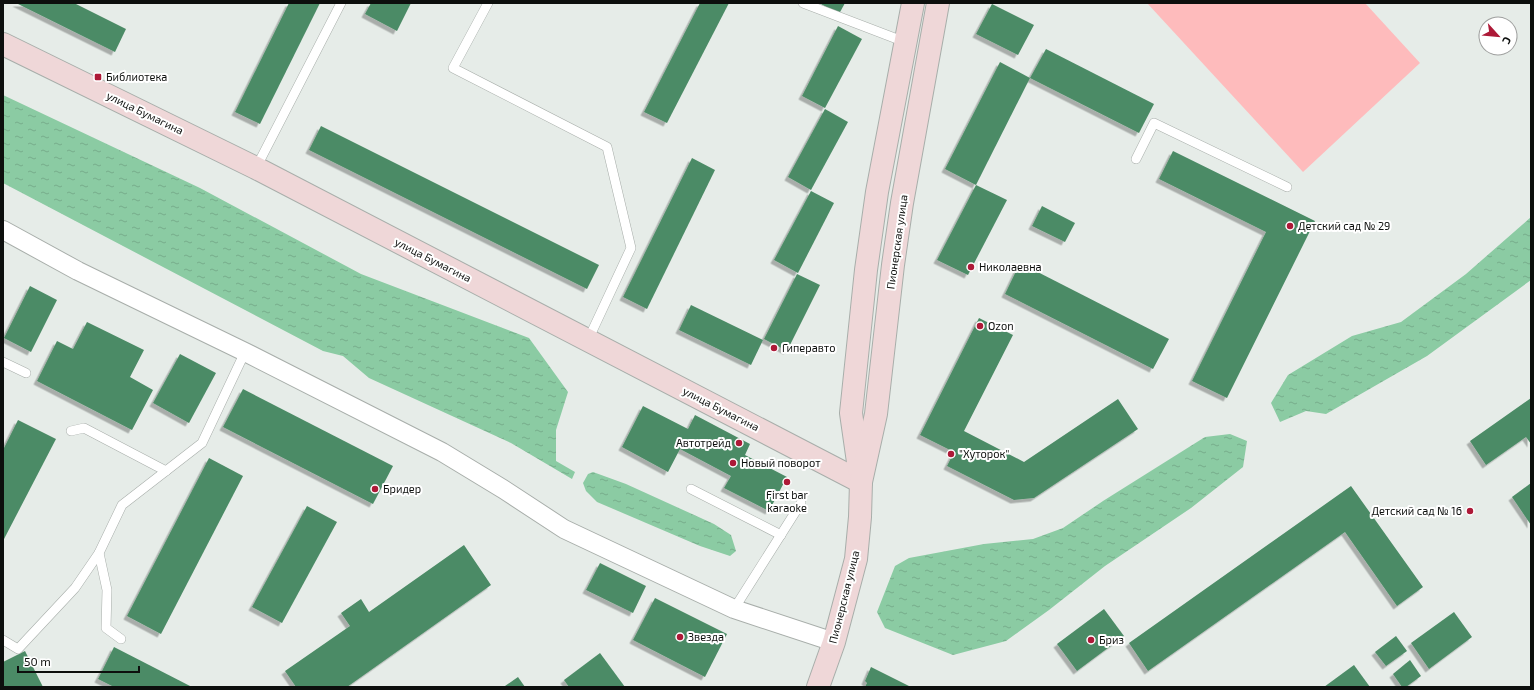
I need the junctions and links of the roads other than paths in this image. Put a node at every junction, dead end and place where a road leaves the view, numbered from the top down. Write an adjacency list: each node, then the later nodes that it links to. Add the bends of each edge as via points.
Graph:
1 (340, 3): 9 (lane)
2 (488, 3): 12 (lane, via 453,68 606,147 631,248)
3 (803, 3): 6 (lane)
4 (913, 3): 6 (main road, Пионерская улица)
5 (938, 3): 18 (main road, Пионерская улица, via 902,203 876,414)
6 (905, 42): 18 (main road, Пионерская улица, via 866,270 851,413)
7 (3, 44): 9 (main road, улица Бумагина)
8 (1136, 159): 10 (lane, via 1154,123)
9 (256, 168): 12 (main road, улица Бумагина)
10 (1287, 187)
11 (3, 230): 13 (street, via 78,271)
12 (588, 340): 18 (main road, улица Бумагина)
13 (245, 352): 17 (lane, via 202,443); 23 (street, via 442,452 564,529)
14 (3, 362): 15 (lane)
15 (26, 373)
16 (71, 431): 17 (lane, via 84,428)
17 (166, 471): 22 (lane, via 122,505)
18 (861, 482): 26 (main road, Пионерская улица, via 856,559)
19 (691, 489): 21 (lane)
20 (801, 503): 21 (lane)
21 (781, 535): 23 (lane)
22 (99, 553): 24 (lane, via 107,590 106,628); 25 (lane, via 75,588 18,649)
23 (734, 609): 26 (street)
24 (121, 639)
25 (3, 640)
26 (834, 642): 27 (main road, Пионерская улица)
27 (818, 687)

